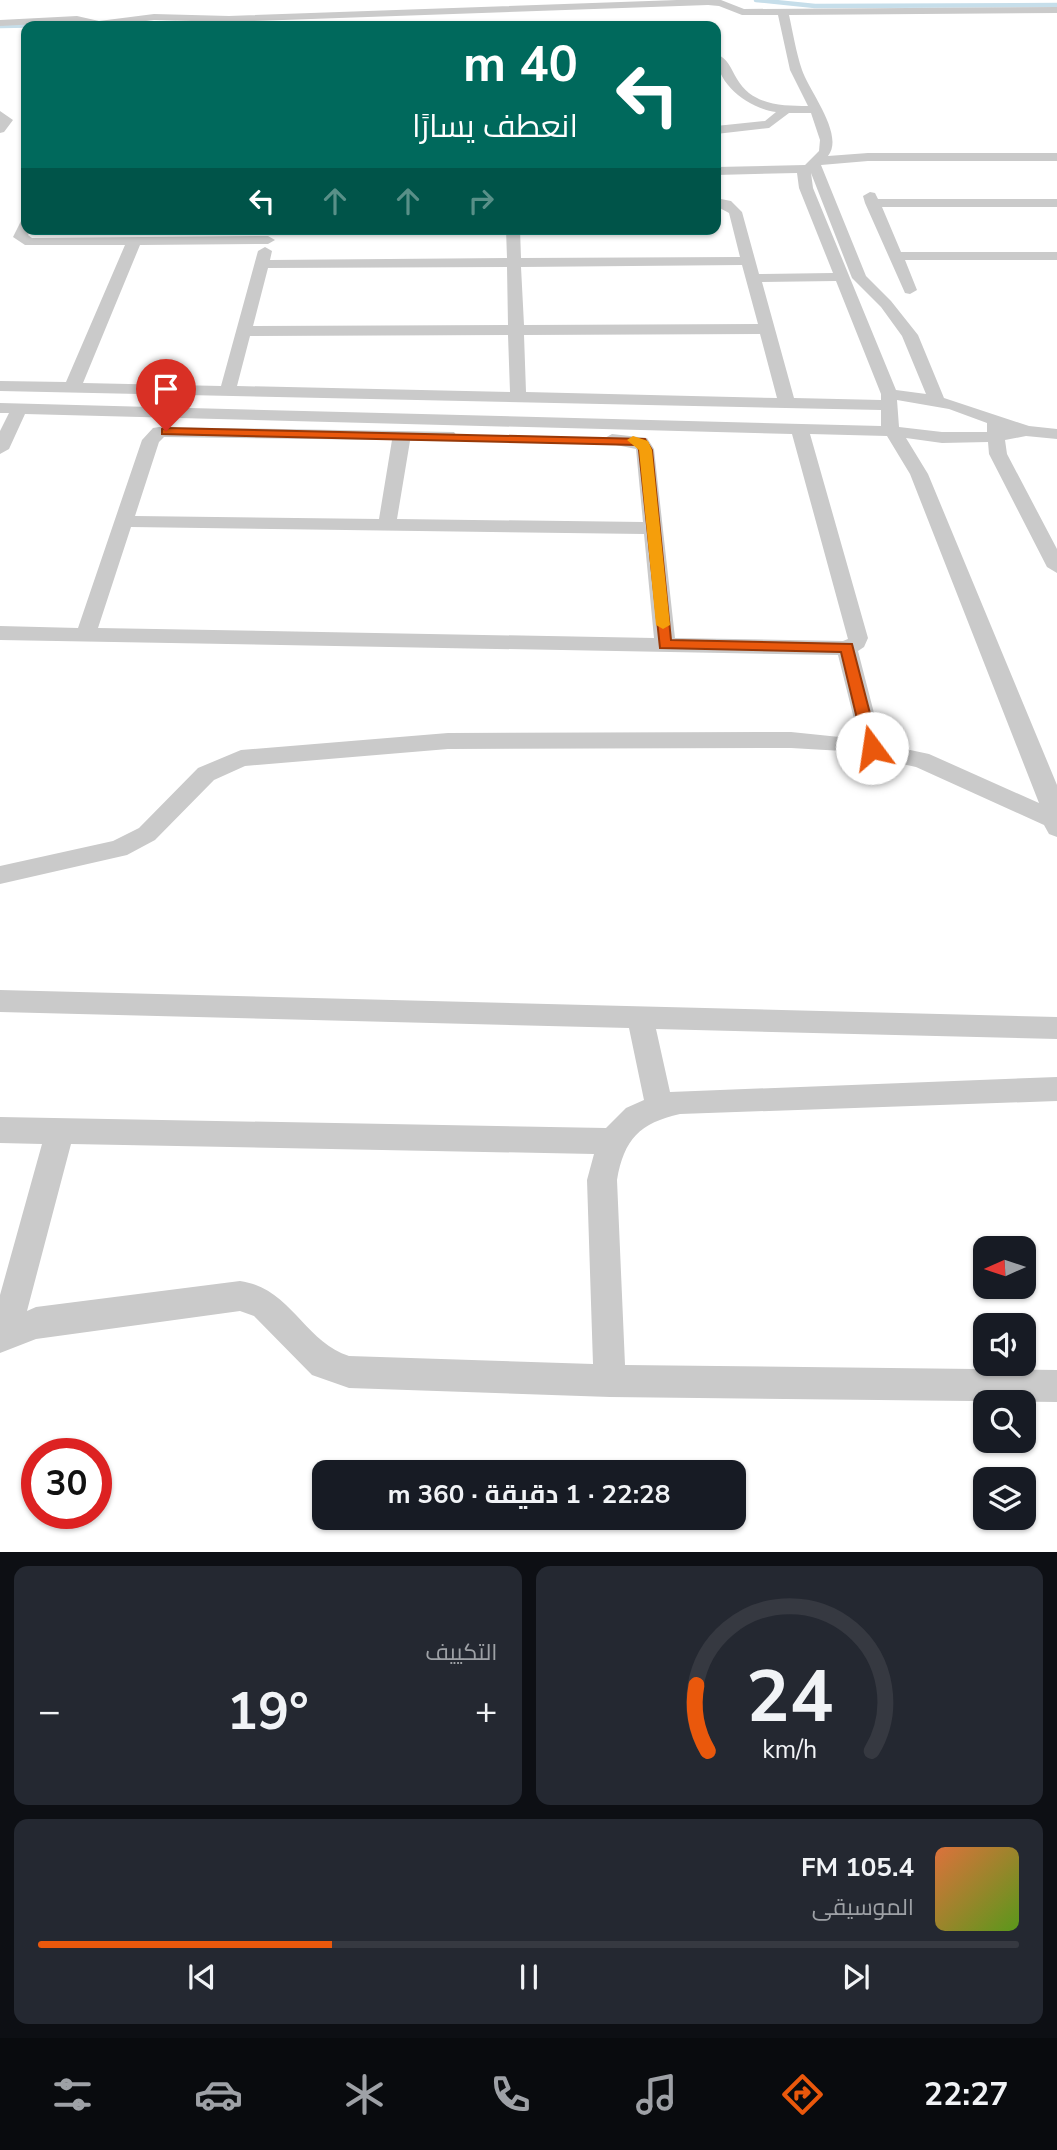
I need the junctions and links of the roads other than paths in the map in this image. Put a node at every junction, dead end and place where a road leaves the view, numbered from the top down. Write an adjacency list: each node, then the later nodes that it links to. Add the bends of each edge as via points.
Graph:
1 (1057, 10): 2 (street)
2 (783, 12): 7 (street, via 742,12 708,2); 11 (street, via 796,70)
3 (38, 21): 4 (street)
4 (86, 21)
5 (123, 21): 6 (street, via 154,17)
6 (173, 21)
7 (233, 21)
8 (21, 22): 9 (street)
9 (0, 23)
10 (721, 60): 12 (street, via 744,96)
11 (816, 109): 12 (street); 17 (street, via 826,140 825,152)
12 (785, 110): 15 (street, via 769,124)
13 (0, 115): 14 (street, via 7,120)
14 (0, 129)
15 (721, 129)
16 (1057, 157): 17 (street, via 868,157)
17 (813, 165): 18 (street); 30 (street, via 803,174 806,188); 41 (street, via 859,278 910,335)
18 (721, 171)
19 (721, 203): 27 (street, via 735,212)
20 (1057, 203): 25 (street, via 871,200)
21 (21, 235): 24 (street, via 30,242)
22 (269, 235): 24 (street); 29 (street)
23 (513, 235): 28 (street)
24 (134, 242): 37 (street)
25 (895, 256): 26 (street); 32 (street)
26 (1057, 257)
27 (748, 261): 28 (street); 31 (street)
28 (514, 262): 29 (street); 34 (street)
29 (262, 264): 35 (street)
30 (841, 277): 31 (street); 40 (street)
31 (753, 278): 33 (street)
32 (910, 290)
33 (766, 328): 34 (street); 42 (street)
34 (516, 330): 35 (street); 39 (street)
35 (244, 331): 38 (street)
36 (0, 386): 37 (street)
37 (73, 386): 38 (street)
38 (228, 390): 39 (street)
39 (518, 397): 42 (street)
40 (889, 400): 41 (street); 42 (street); 47 (street)
41 (937, 401): 45 (street)
42 (787, 402)
43 (0, 408): 44 (street)
44 (19, 409): 46 (street); 50 (street)
45 (995, 428): 47 (street, via 945,439); 48 (street); 54 (street, via 1003,466)
46 (800, 430): 47 (street); 58 (street, via 858,638)
47 (892, 432): 60 (street, via 919,474 1047,789)
48 (1057, 434)
49 (402, 435): 51 (street, via 159,432 150,440); 52 (street); 53 (street, via 641,442 646,450)
50 (0, 449)
51 (123, 522): 52 (street); 56 (street)
52 (387, 525): 53 (street)
53 (653, 528): 57 (street)
54 (1057, 567)
55 (0, 633): 56 (street)
56 (86, 635): 57 (street)
57 (665, 645): 58 (street)
58 (847, 648): 59 (street)
59 (872, 748): 60 (street, via 921,760); 61 (street, via 791,740 448,741 250,757 206,774 147,834 119,849)
60 (1056, 824)
61 (0, 875)
62 (0, 1001): 63 (street)
63 (640, 1017): 64 (street); 66 (street)
64 (1057, 1028)
65 (1057, 1089): 66 (street)
66 (659, 1105): 69 (street, via 640,1113)
67 (0, 1130): 68 (street)
68 (60, 1131): 69 (street); 70 (street)
69 (612, 1141): 71 (street, via 602,1180)
70 (3, 1335): 71 (street, via 36,1323 240,1296 265,1305 323,1364 349,1372)
71 (610, 1381): 72 (street)
72 (1057, 1386)

